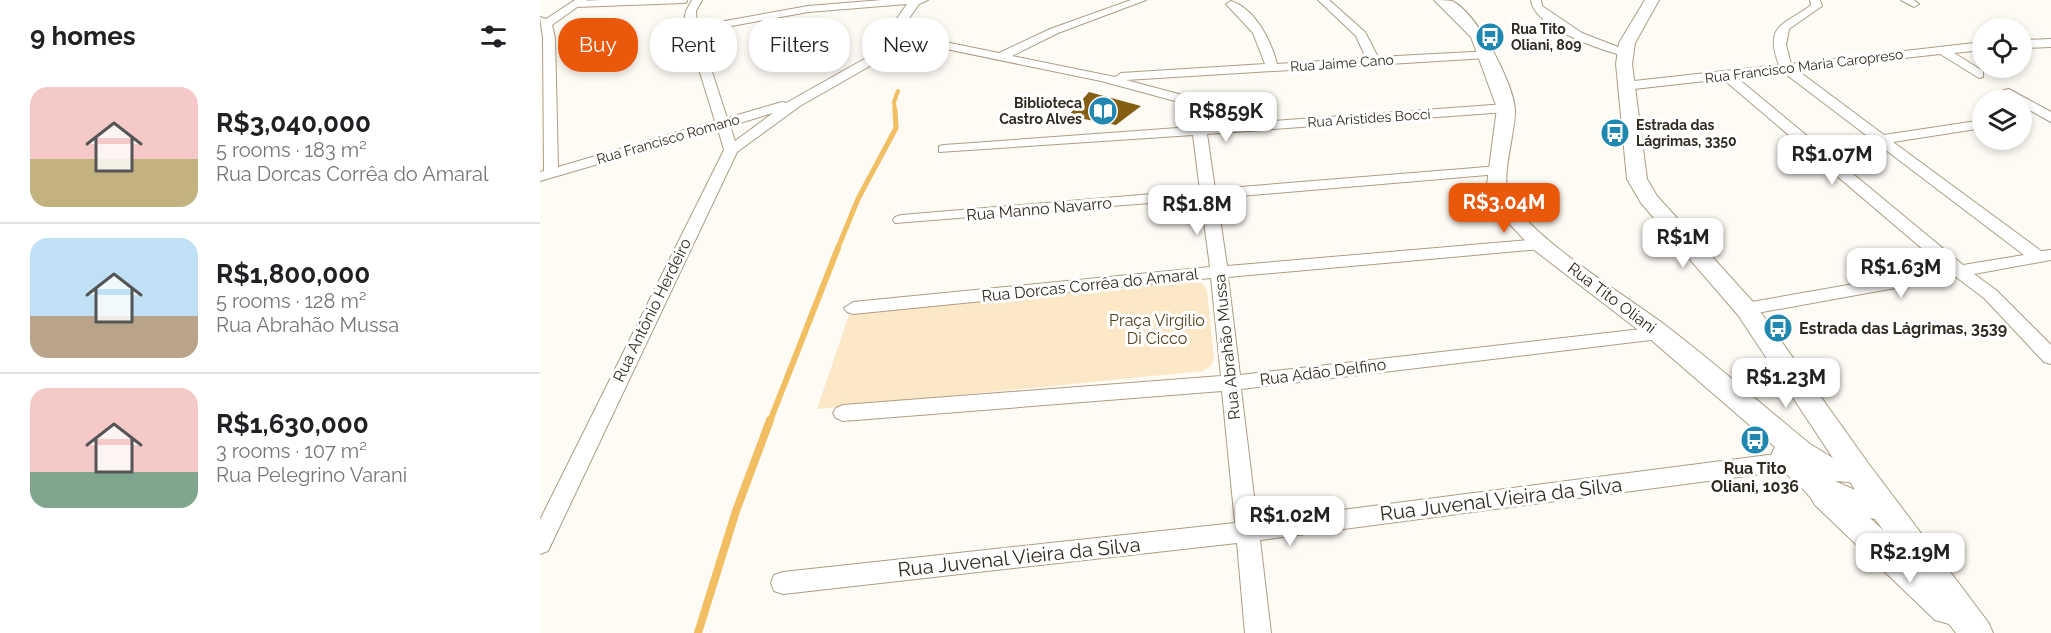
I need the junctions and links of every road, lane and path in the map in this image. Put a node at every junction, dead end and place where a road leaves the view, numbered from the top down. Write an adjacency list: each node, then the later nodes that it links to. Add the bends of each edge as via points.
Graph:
1 (684, 0): 10 (lane)
2 (697, 0): 12 (street)
3 (1141, 0): 23 (street, via 1054,31)
4 (1323, 0): 24 (street, via 1361,34)
5 (1441, 0): 22 (main road, Rua Tito Oliani, via 1478,35)
6 (1536, 0): 21 (street, via 1537,8 1576,36)
7 (1652, 0): 21 (main road)
8 (1815, 0): 27 (street, via 1817,6 1812,12 1787,24 1783,32 1780,49)
9 (918, 1): 13 (street); 15 (street, via 808,9)
10 (579, 2): 14 (street)
11 (1231, 4): 26 (street, via 1267,43)
12 (692, 18)
13 (904, 18)
14 (543, 22): 32 (street, via 549,38)
15 (737, 22)
16 (2032, 44): 17 (street)
17 (2051, 44)
18 (949, 46): 23 (street)
19 (1972, 47): 20 (street, Rua Francisco Maria Caropreso)
20 (1940, 49): 27 (street, Rua Francisco Maria Caropreso); 28 (street)
21 (1625, 52): 33 (main road)
22 (1488, 54): 24 (street, Rua Jaime Cano); 37 (main road, Rua Tito Oliani)
23 (1000, 57): 31 (street)
24 (1373, 60): 26 (street, Rua Jaime Cano)
25 (862, 65): 35 (street)
26 (1272, 68): 34 (street, Rua Jaime Cano)
27 (1787, 69): 30 (street, Rua Francisco Maria Caropreso); 43 (street)
28 (1972, 70)
29 (706, 72): 40 (street)
30 (1727, 76): 33 (street, Rua Francisco Maria Caropreso); 52 (street)
31 (1103, 78): 34 (street); 34 (street, Rua Jaime Cano)
32 (544, 84): 47 (street)
33 (1625, 86): 55 (main road, via 1637,179 1648,199)
34 (1196, 88): 42 (street, Rua Abrahão Mussa)
35 (795, 103): 40 (street, Rua Francisco Romano); 45 (street, Rua Antônio Herdeiro)
36 (2032, 106): 38 (street)
37 (1506, 108): 42 (street, Rua Aristides Bocci); 46 (main road, Rua Tito Oliani)
38 (2049, 116): 39 (street)
39 (2032, 117)
40 (721, 123): 45 (street); 47 (street, Rua Francisco Romano)
41 (1972, 126): 43 (street)
42 (1199, 129): 44 (street, Rua Aristides Bocci); 48 (street, Rua Abrahão Mussa)
43 (1882, 139): 51 (street)
44 (944, 149)
45 (731, 150): 65 (street, Rua Antônio Herdeiro)
46 (1499, 170): 48 (street, Rua Manno Navarro); 50 (main road, Rua Tito Oliani, via 1498,197)
47 (545, 175)
48 (1209, 195): 49 (street, Rua Manno Navarro); 53 (street, Rua Abrahão Mussa)
49 (901, 220)
50 (1542, 244): 53 (street, Rua Dorcas Corrêa do Amaral); 56 (main road, Rua Tito Oliani)
51 (2045, 256): 52 (street)
52 (1959, 271): 55 (street); 57 (street, via 1990,294)
53 (1219, 272): 54 (street, Rua Dorcas Corrêa do Amaral); 59 (street, Rua Abrahão Mussa)
54 (853, 308)
55 (1746, 309): 62 (main road)
56 (1659, 333): 58 (main road, Rua Tito Oliani); 59 (street, Rua Adão Delfino)
57 (2051, 357)
58 (1707, 373): 61 (main road, Rua Tito Oliani); 62 (main road, Rua Tito Oliani, via 1815,463 1839,471)
59 (1230, 383): 60 (street, Rua Adão Delfino); 64 (street, Rua Abrahão Mussa)
60 (843, 412)
61 (1801, 471): 63 (main road, Rua Tito Oliani, via 1846,500); 64 (street, Rua Juvenal Vieira da Silva); 68 (main road)
62 (1858, 471): 63 (main road)
63 (1885, 507): 68 (main road)
64 (1248, 532): 66 (street, Rua Juvenal Vieira da Silva); 67 (street, Rua Abrahão Mussa)
65 (540, 544)
66 (783, 583)
67 (1258, 633)
68 (1975, 633)

